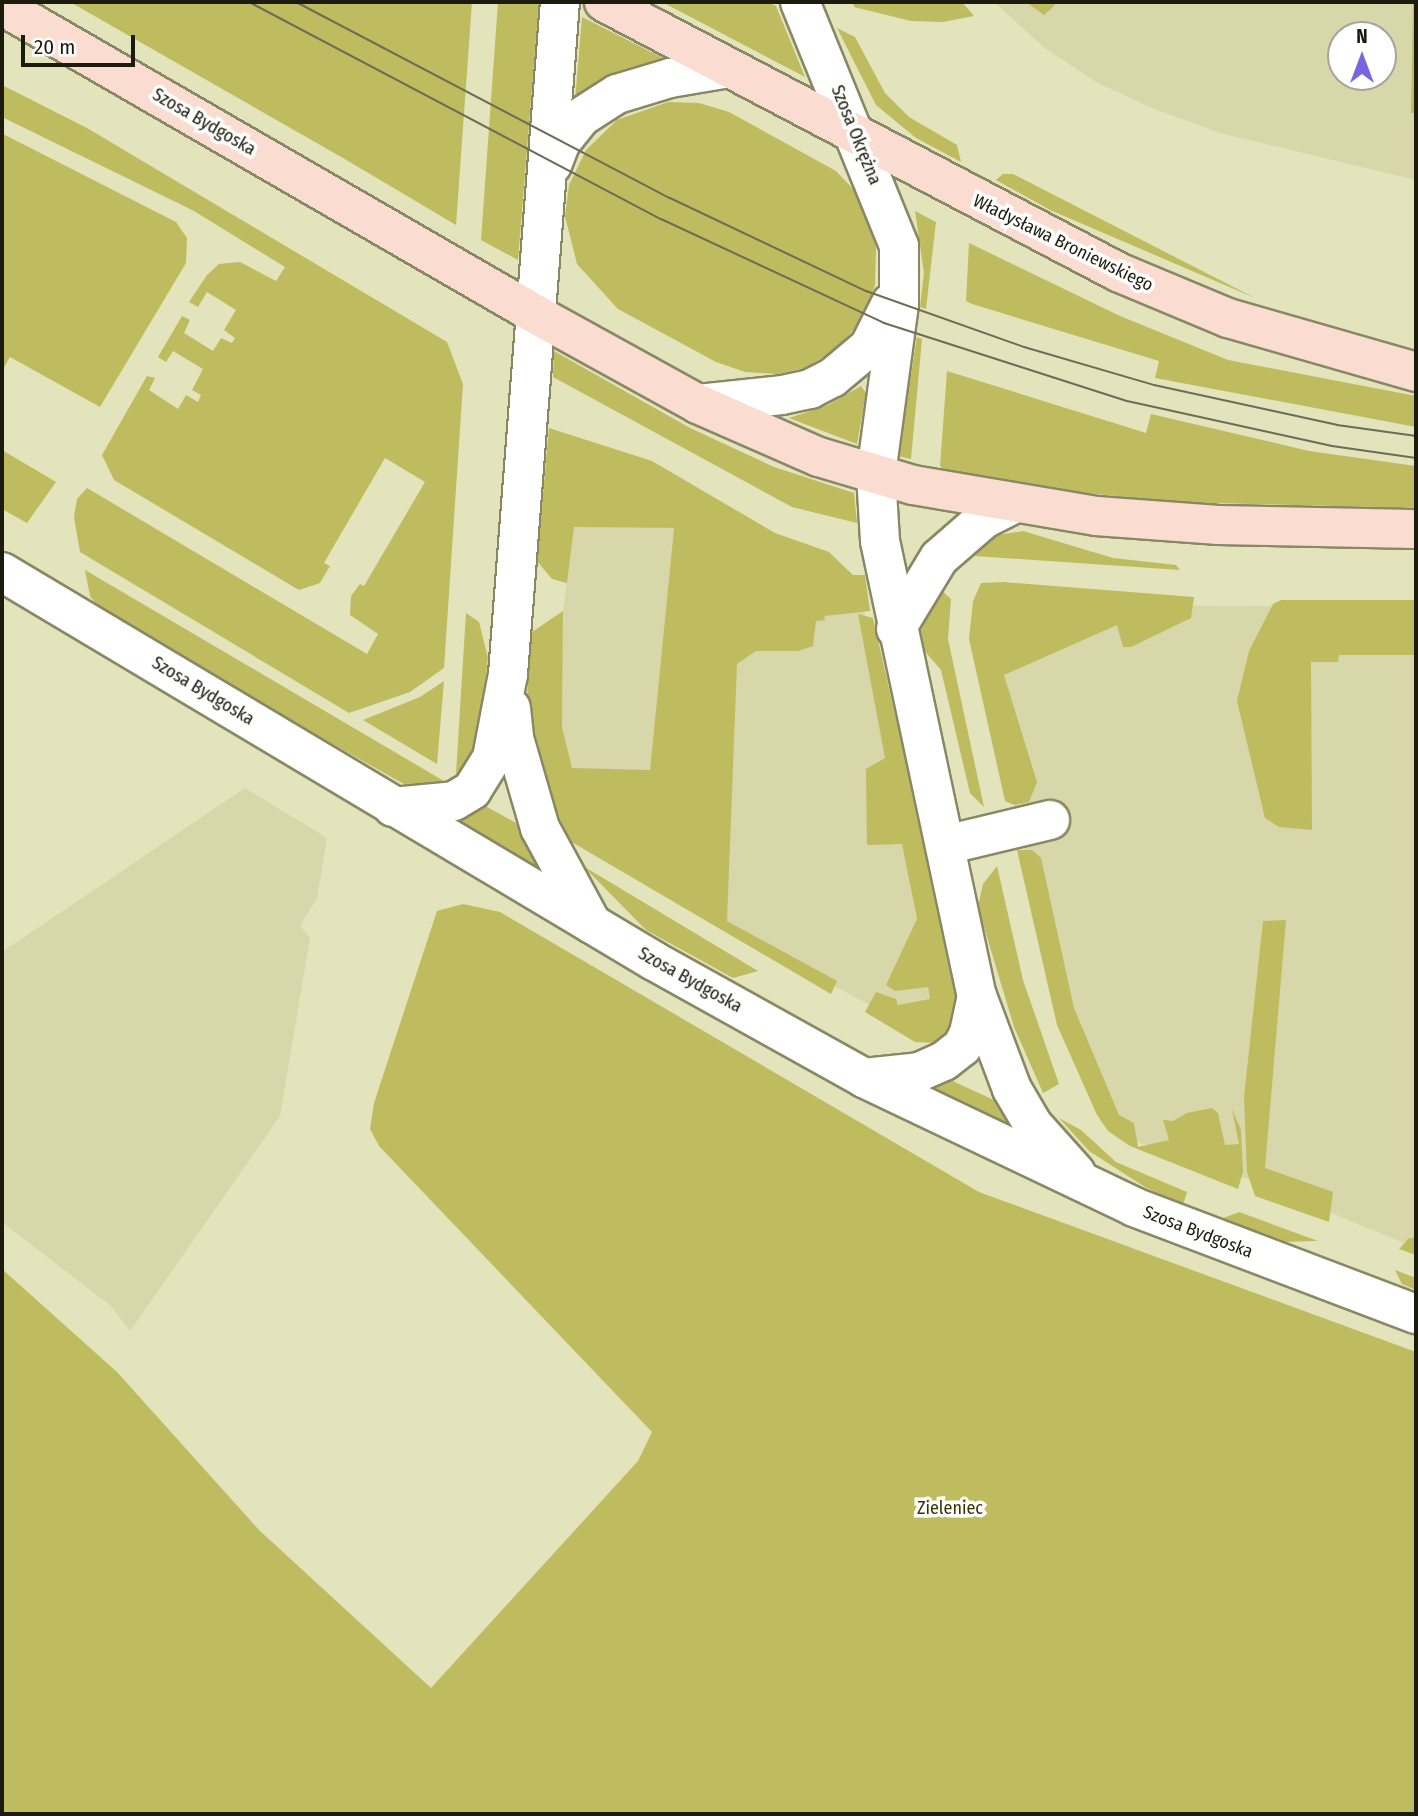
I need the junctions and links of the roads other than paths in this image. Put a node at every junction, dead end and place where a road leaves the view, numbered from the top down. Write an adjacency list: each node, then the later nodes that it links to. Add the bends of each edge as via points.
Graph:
1 (560, 2): 7 (street)
2 (604, 2): 5 (main road)
3 (800, 2): 6 (street, Szosa Okrężna)
4 (2, 6): 9 (main road, Szosa Bydgoska)
5 (729, 68): 6 (main road, Władysława Broniewskiego); 7 (street, via 670,78 617,94 581,117 561,142)
6 (857, 138): 8 (street, Szosa Okrężna, via 891,217); 10 (main road, Władysława Broniewskiego, via 1118,272 1228,318)
7 (544, 186): 9 (street)
8 (901, 271): 11 (street, Szosa Okrężna, via 884,323 852,365 810,389); 12 (street, Szosa Okrężna)
9 (537, 315): 11 (main road, Szosa Bydgoska); 17 (street)
10 (1416, 372)
11 (698, 404): 12 (main road, via 819,457)
12 (876, 475): 13 (main road); 16 (street, Szosa Okrężna, via 880,544)
13 (1012, 505): 14 (main road, via 1219,525); 16 (street, via 984,519 939,558)
14 (1416, 529)
15 (2, 572): 18 (street, Szosa Bydgoska)
16 (896, 629): 20 (street, Szosa Okrężna)
17 (508, 674): 18 (street, via 492,758 472,790 445,803); 21 (street, via 514,738 528,794 540,828)
18 (393, 807): 21 (street, Szosa Bydgoska)
19 (1050, 820): 20 (street)
20 (945, 845): 22 (street, Szosa Okrężna)
21 (593, 924): 23 (street, Szosa Bydgoska)
22 (977, 996): 23 (street, via 962,1047 944,1061 919,1072); 24 (street, Szosa Okrężna, via 1012,1089 1034,1125)
23 (864, 1078): 24 (street, Szosa Bydgoska)
24 (1090, 1187): 25 (street, Szosa Bydgoska)
25 (1416, 1314)

